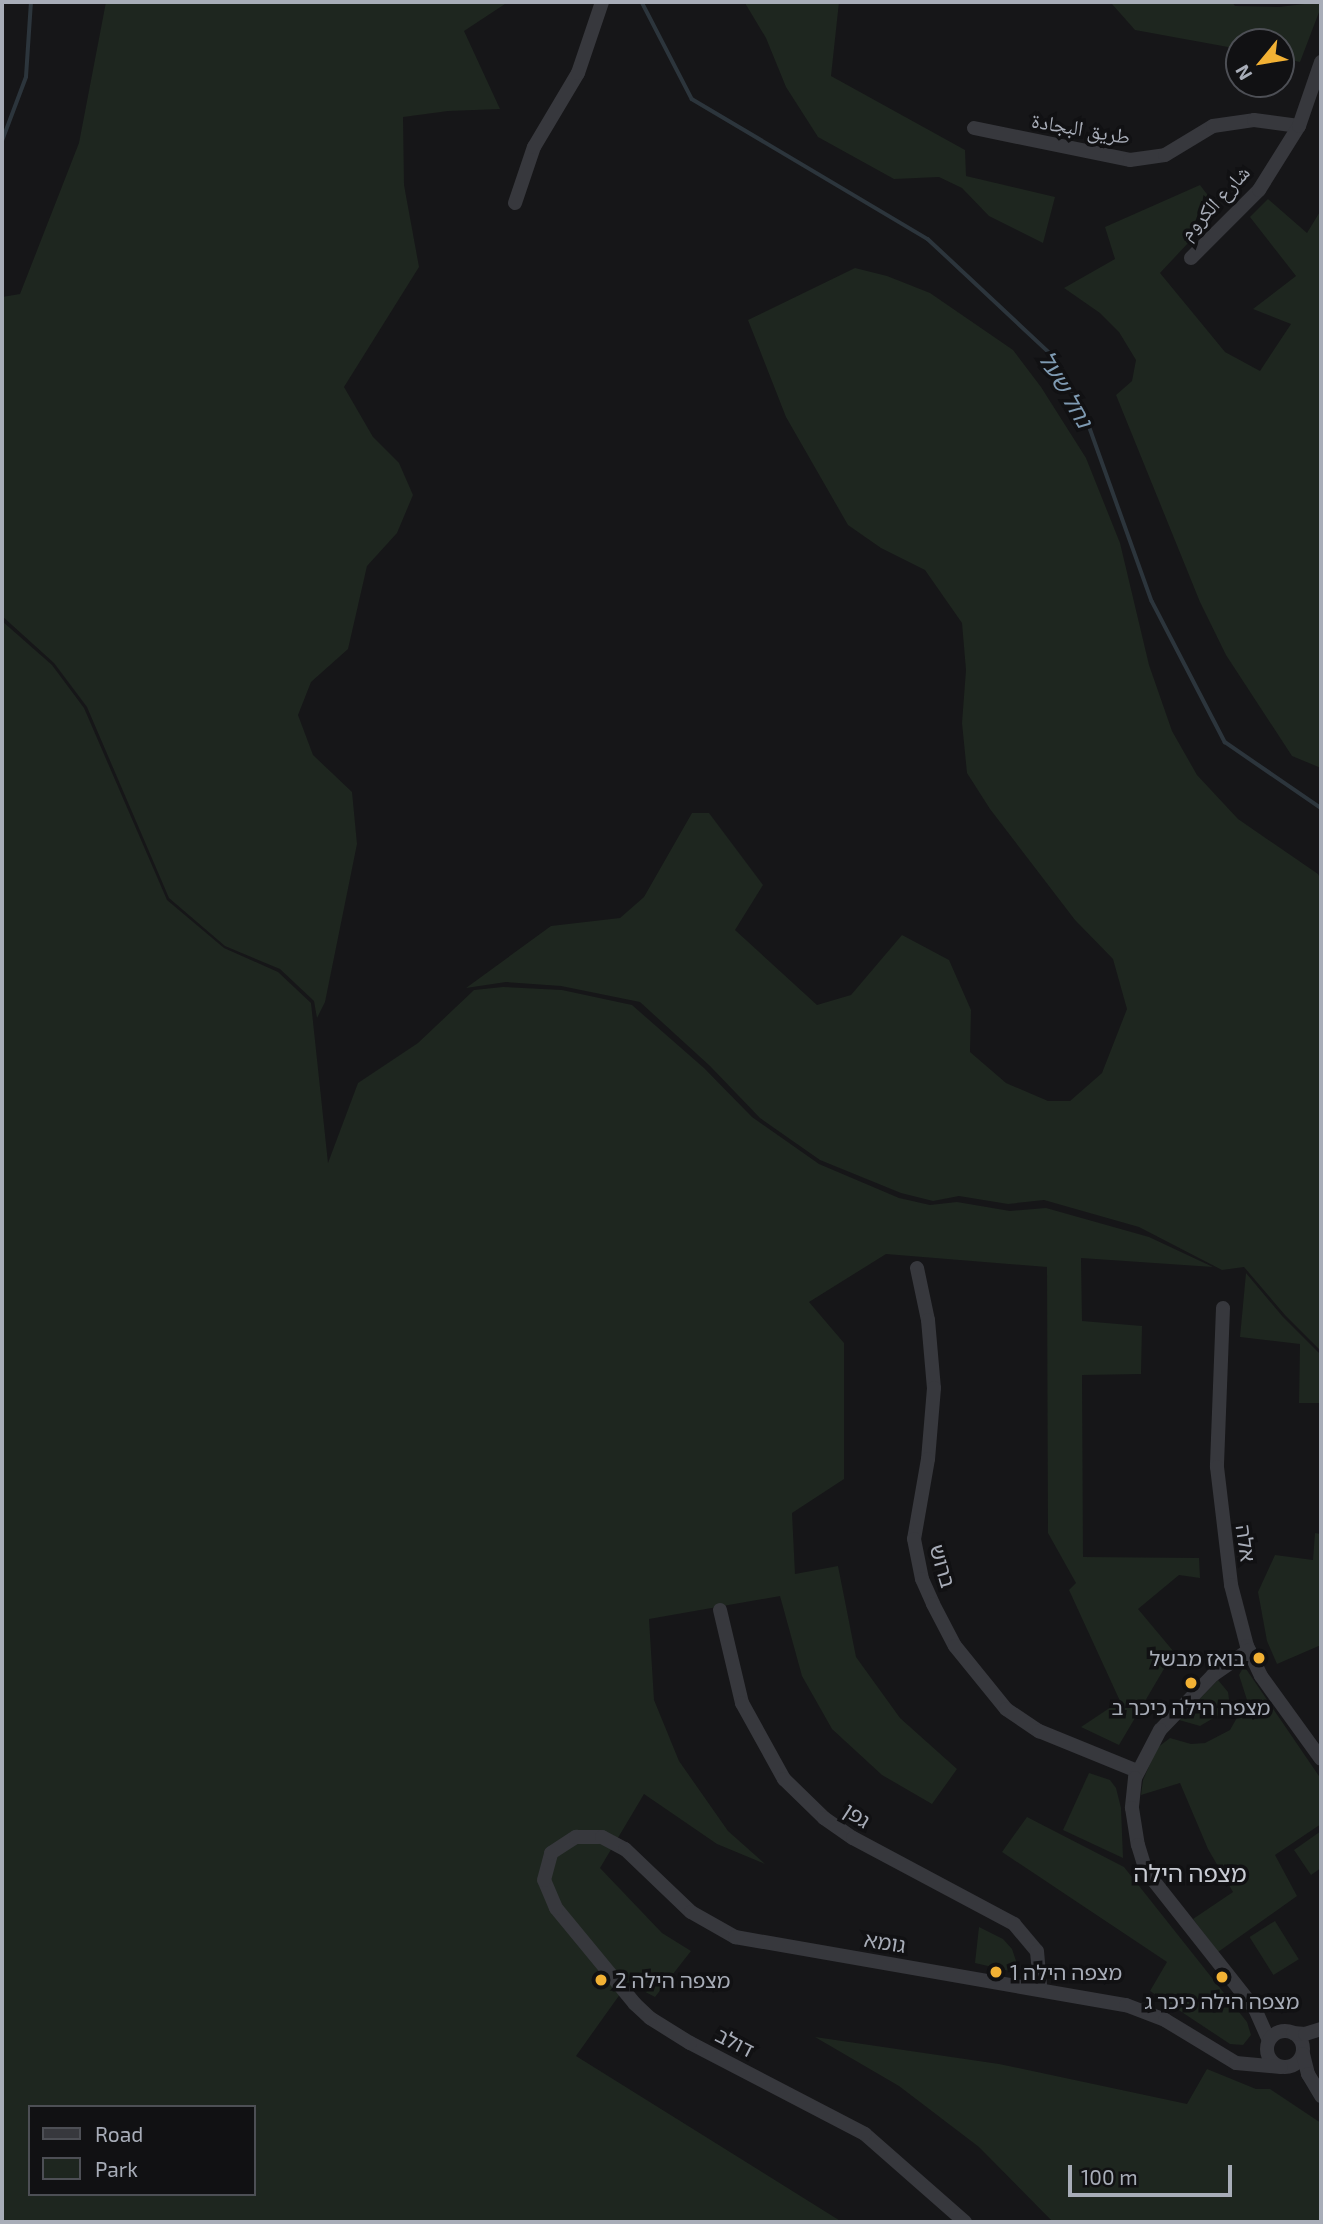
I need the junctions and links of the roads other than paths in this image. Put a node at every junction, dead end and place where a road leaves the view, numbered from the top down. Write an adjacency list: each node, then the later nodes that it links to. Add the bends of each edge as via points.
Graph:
1 (602, 2): 5 (street, via 578,73 534,147)
2 (1321, 62): 3 (street, شارع الكروم)
3 (1298, 126): 4 (street, طريق البجادة, via 1254,120 1213,126 1165,155 1130,160); 6 (street, شارع الكروم, via 1259,190)
4 (974, 128)
5 (515, 203)
6 (1191, 258)
7 (917, 1268): 12 (street, ברוש, via 928,1320 934,1388 914,1539 922,1579 964,1659 1006,1709 1039,1731)
8 (1223, 1308): 10 (street, אלה, via 1219,1503 1231,1585)
9 (720, 1610): 14 (street, גפן, via 742,1703 784,1779 824,1818 853,1838 1014,1924 1037,1951)
10 (1249, 1650): 11 (street, אלה, via 1274,1696); 12 (street, via 1213,1675 1170,1717)
11 (1321, 1759)
12 (1137, 1771): 15 (street, via 1134,1826 1146,1871)
13 (551, 1853): 14 (street, גומא, via 588,1835 613,1841 691,1912 735,1937); 23 (street, דולב, via 544,1880 556,1908 650,2018 865,2134)
14 (1040, 1989): 20 (street, גומא, via 1145,2010)
15 (1255, 2009): 16 (street); 18 (street)
16 (1290, 2032): 17 (street); 18 (street, via 1278,2032); 19 (street)
17 (1321, 2032): 19 (street)
18 (1268, 2044): 20 (street, via 1251,2062); 21 (street, via 1270,2059)
19 (1303, 2051): 21 (street, via 1300,2060); 22 (street, via 1308,2074)
20 (1236, 2063): 21 (street)
21 (1284, 2067): 22 (street)
22 (1321, 2096)
23 (965, 2222)

